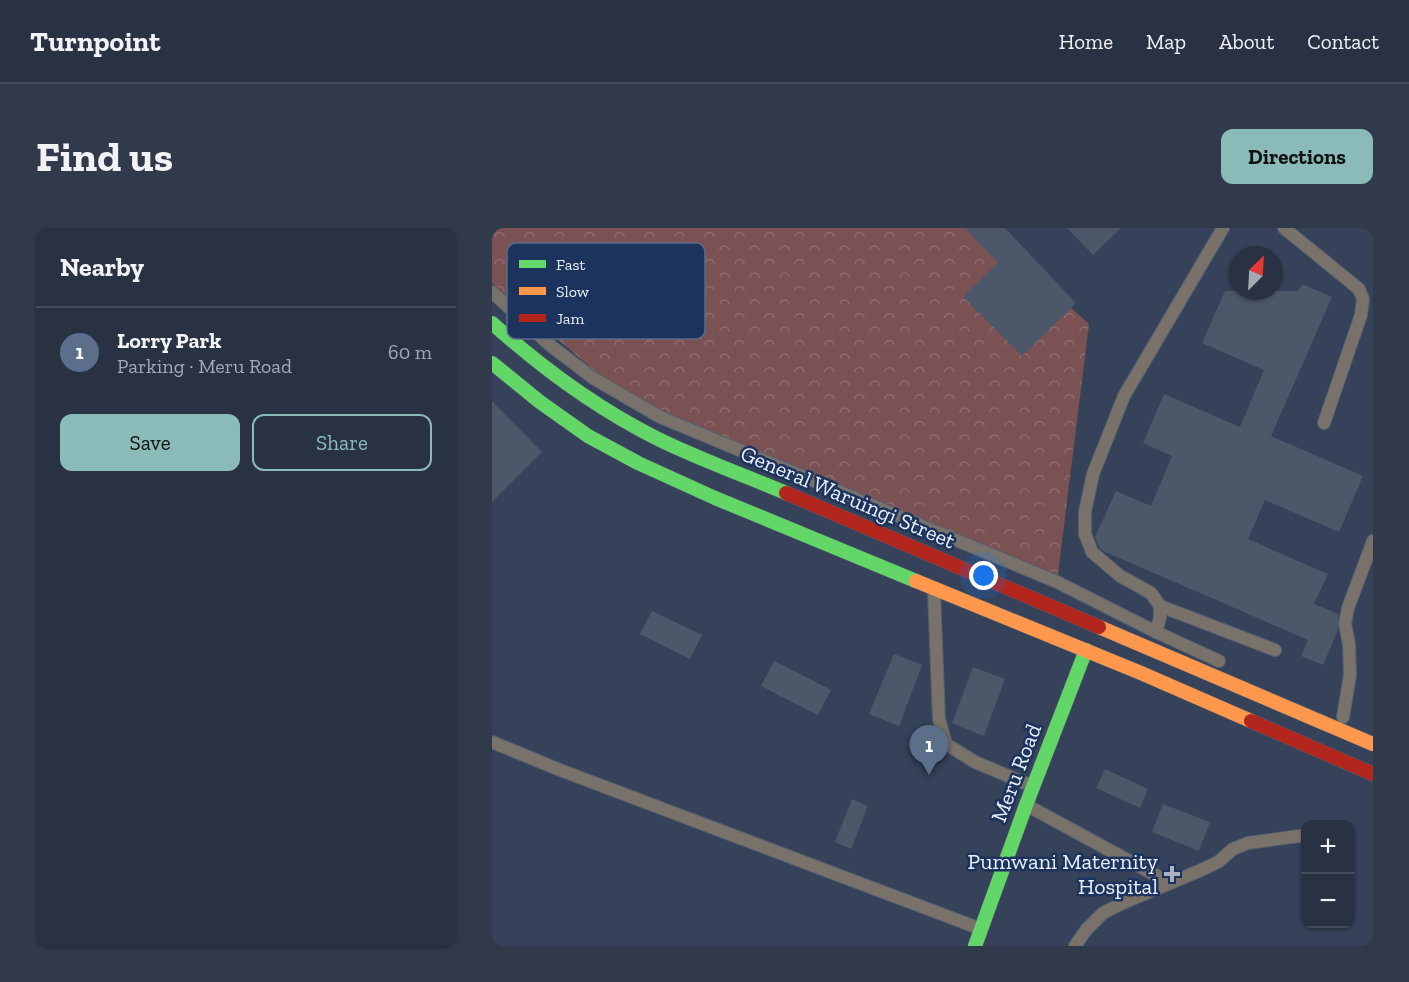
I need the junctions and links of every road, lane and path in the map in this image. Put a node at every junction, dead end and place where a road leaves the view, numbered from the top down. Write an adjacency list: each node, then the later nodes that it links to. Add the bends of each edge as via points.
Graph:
1 (1223, 228): 13 (lane, via 1124,396 1093,474 1085,512 1085,534 1092,552 1120,576 1151,593)
2 (1284, 228): 10 (lane, via 1359,289 1363,299)
3 (492, 292): 4 (lane)
4 (507, 306)
5 (492, 323): 6 (main road, General Waruingi Street)
6 (507, 336)
7 (510, 339): 20 (main road, General Waruingi Street, via 543,368 658,439)
8 (543, 339): 14 (lane, via 592,378 660,417 1057,582)
9 (492, 363): 12 (main road, via 588,436 638,463)
10 (1324, 423)
11 (1373, 541): 18 (lane, via 1345,624 1350,675)
12 (934, 588): 15 (main road); 22 (lane, via 939,719 946,744 975,762)
13 (1160, 606): 14 (lane); 16 (lane)
14 (1156, 632): 17 (lane)
15 (1086, 650): 21 (main road); 22 (main road, Meru Road)
16 (1275, 650)
17 (1229, 665)
18 (1343, 717)
19 (492, 742): 26 (lane)
20 (1373, 744)
21 (1373, 774)
22 (1034, 786): 23 (main road, Meru Road)
23 (1026, 805): 25 (lane); 26 (main road, Meru Road)
24 (1299, 836): 25 (lane, via 1248,843 1218,862)
25 (1170, 883): 28 (lane, via 1103,913)
26 (981, 929): 27 (main road, Meru Road)
27 (975, 946)
28 (1075, 946)

